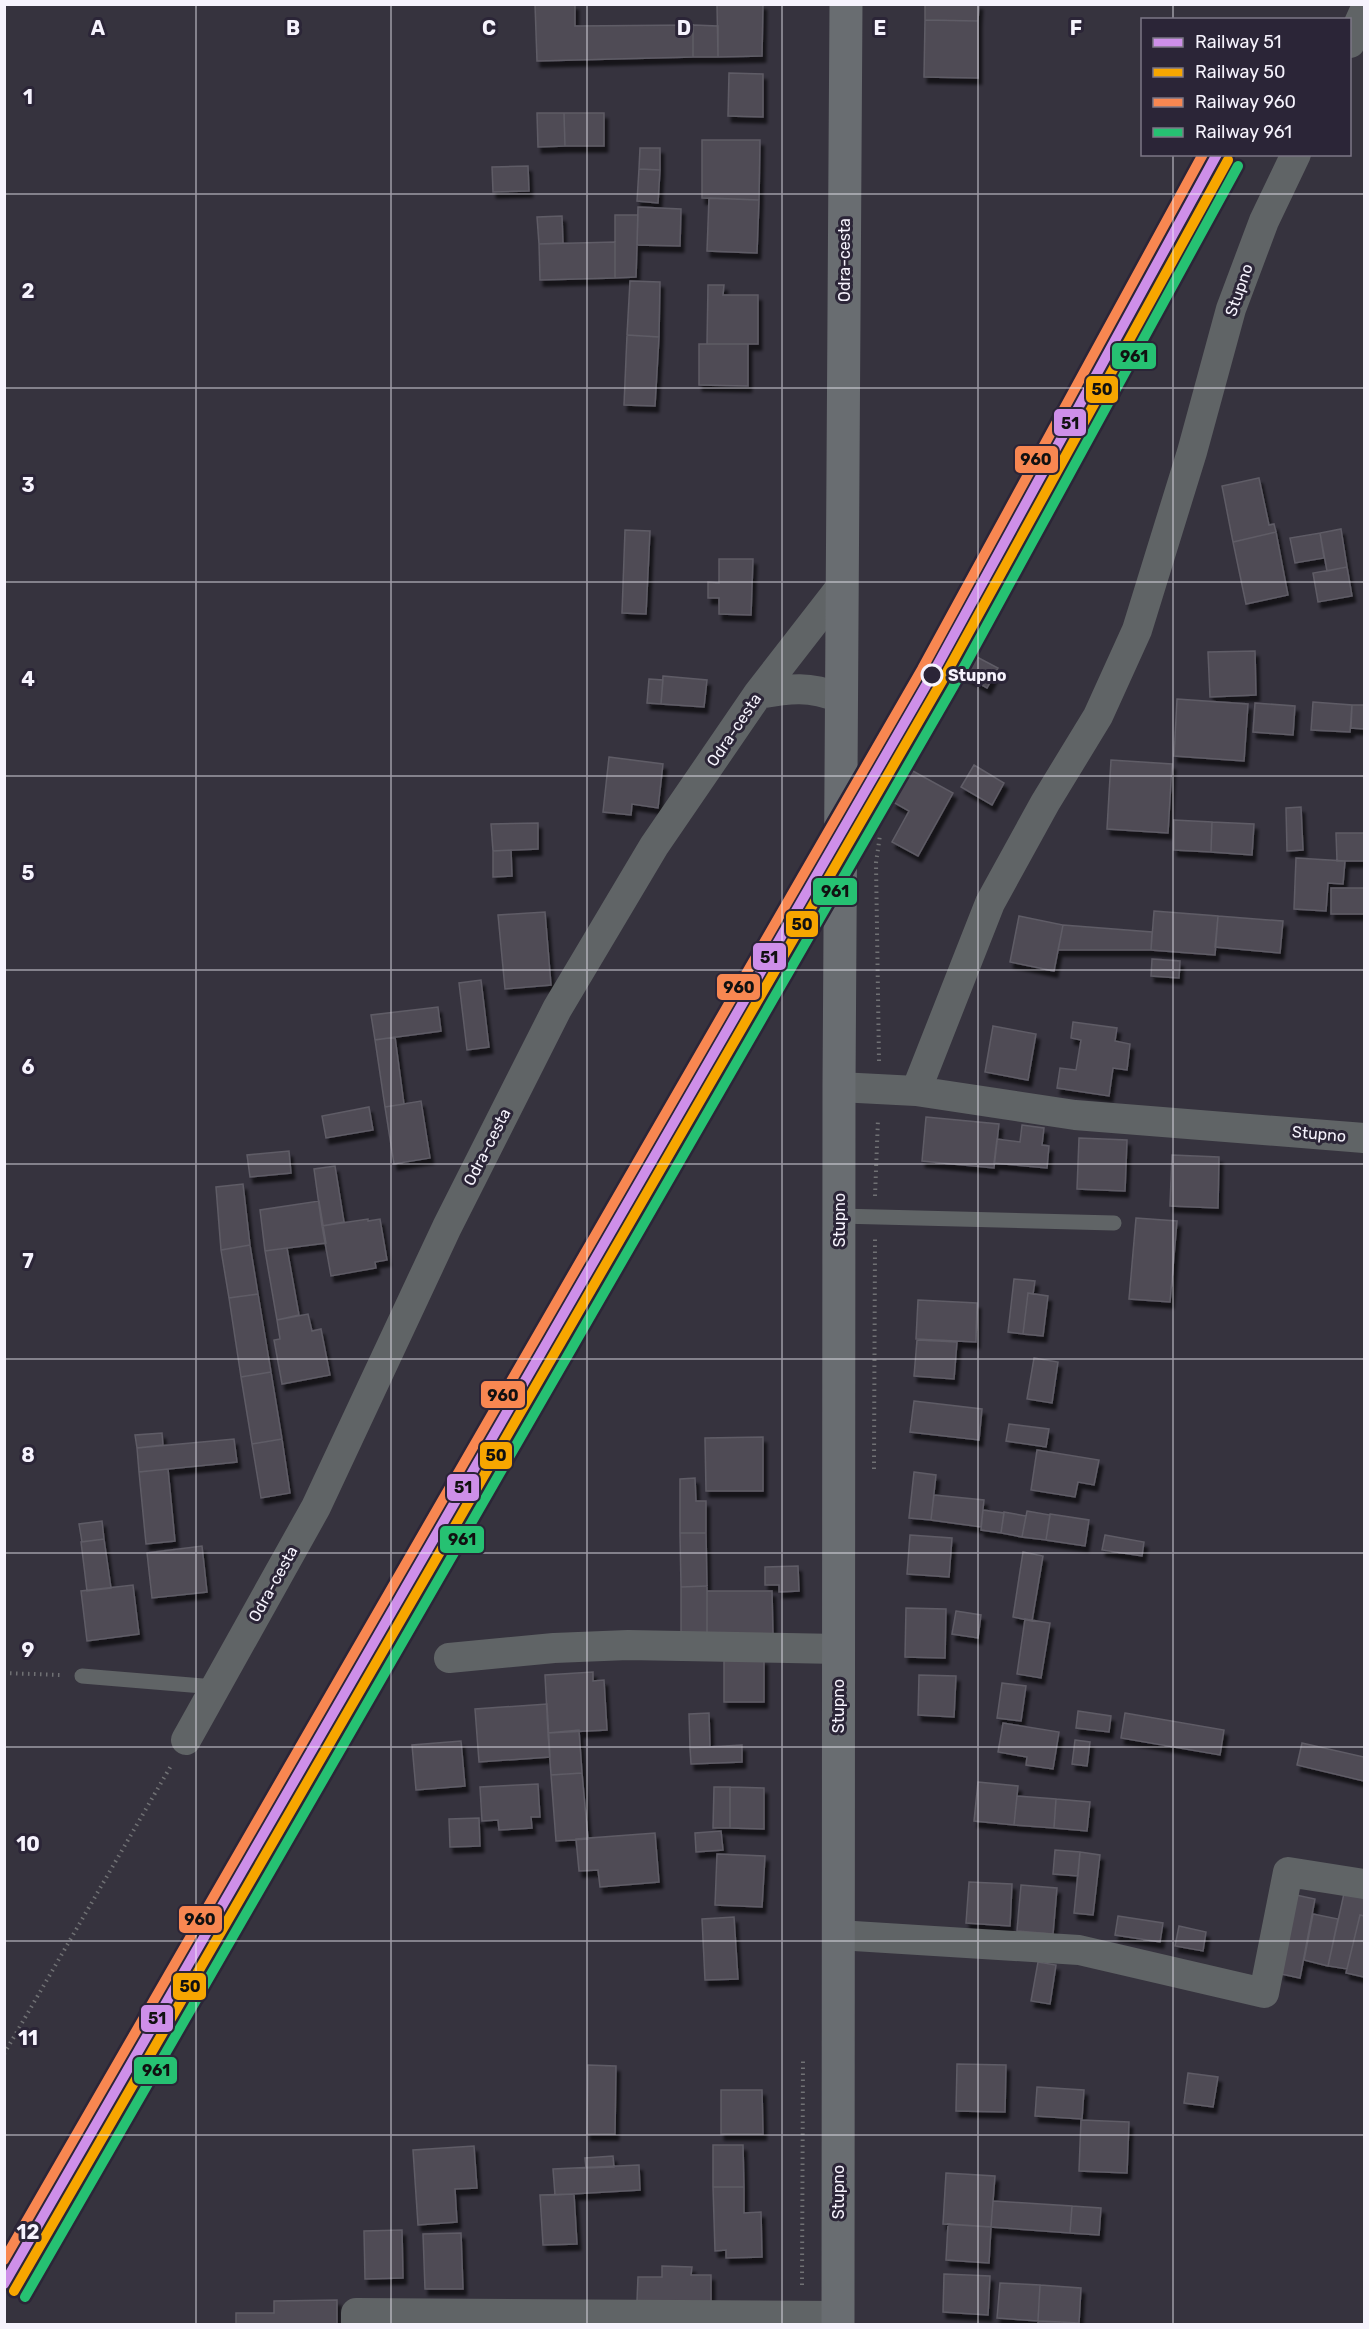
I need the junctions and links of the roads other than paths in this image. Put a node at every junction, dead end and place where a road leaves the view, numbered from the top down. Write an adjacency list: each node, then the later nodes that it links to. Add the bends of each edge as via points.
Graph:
1 (846, 4): 5 (main road, Odra-cesta)
2 (1365, 12): 3 (street)
3 (1351, 41)
4 (1295, 156): 10 (street, Stupno, via 1264,221 1231,309 1137,630 1098,716 990,903)
5 (841, 587): 6 (street, Odra-cesta); 7 (main road, Odra-cesta)
6 (758, 694): 7 (street, via 793,688 819,690); 17 (street, Odra-cesta, via 654,846 557,1009 447,1227 316,1507)
7 (841, 698): 8 (main road, Odra-cesta)
8 (841, 747): 9 (main road, Stupno)
9 (839, 1088): 10 (street, Stupno); 12 (main road, Stupno)
10 (916, 1091): 11 (street, Stupno, via 1075,1115)
11 (1365, 1138)
12 (839, 1216): 13 (lane); 14 (main road, Stupno)
13 (1114, 1223)
14 (838, 1649): 15 (street, via 628,1645); 20 (main road, Stupno)
15 (450, 1658)
16 (82, 1676): 17 (lane)
17 (215, 1688): 18 (street, Odra-cesta)
18 (186, 1740)
19 (1365, 1884): 20 (street, via 1288,1872 1264,1993 1079,1950)
20 (838, 1935): 21 (main road, Stupno)
21 (838, 2320): 22 (street, via 356,2313)
22 (356, 2325)

